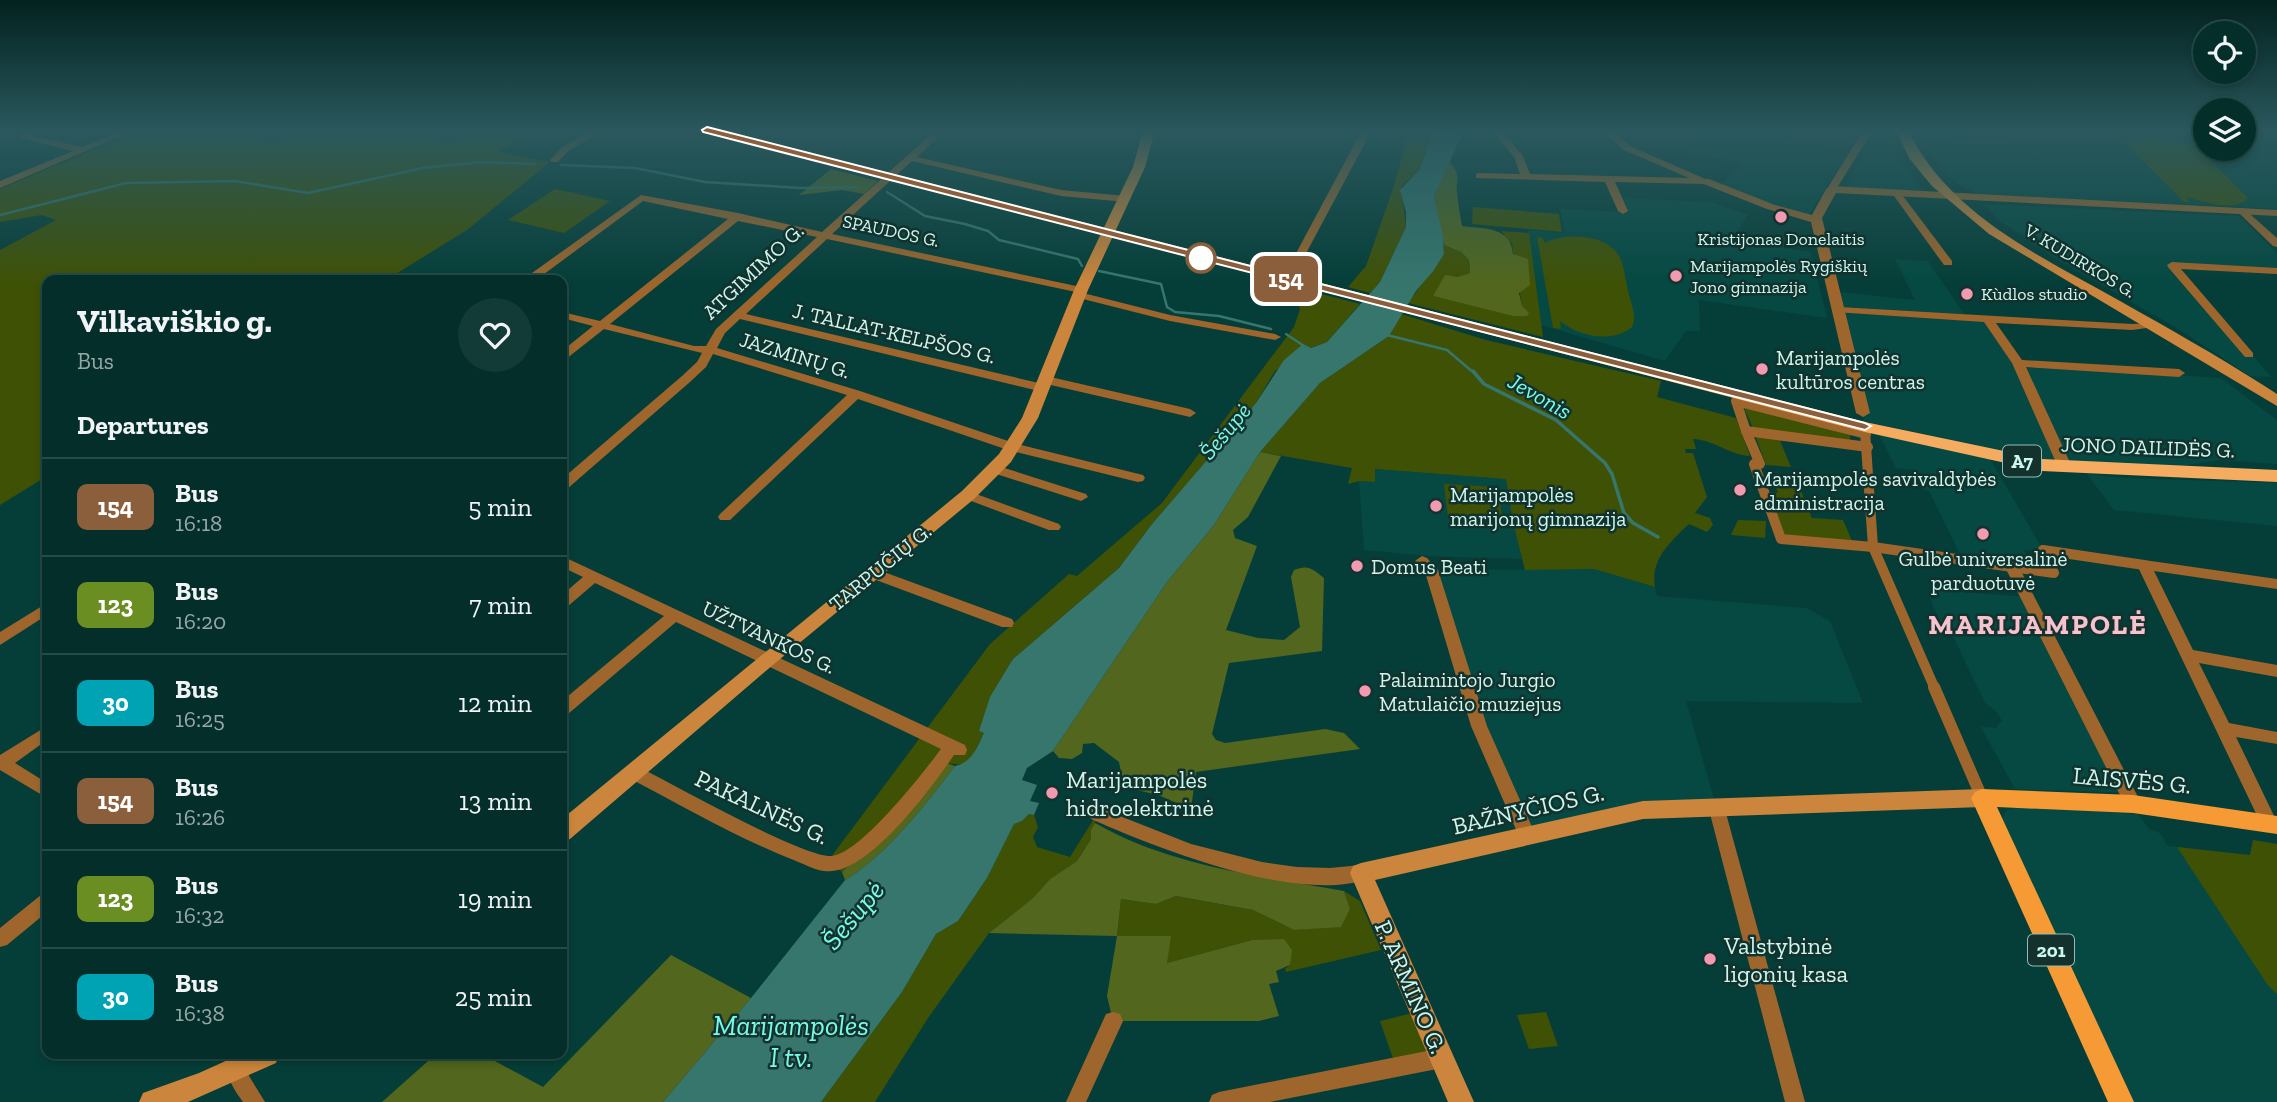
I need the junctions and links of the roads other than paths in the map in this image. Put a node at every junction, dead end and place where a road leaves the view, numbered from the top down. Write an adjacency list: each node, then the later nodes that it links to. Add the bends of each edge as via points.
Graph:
1 (884, 181): 20 (street, ATGIMIMO G.)
2 (906, 181): 19 (highway, A7)
3 (1011, 181): 13 (street, via 1061,193)
4 (1133, 181): 13 (main road, TARPUČIŲ G.)
5 (1339, 181): 22 (street)
6 (1610, 181): 14 (street)
7 (1706, 181): 18 (street)
8 (1834, 181): 10 (street)
9 (1936, 181): 12 (main road, V. KUDIRKOS G.)
10 (1832, 189): 11 (street); 18 (street)
11 (1897, 194): 12 (street); 23 (street)
12 (1951, 197): 15 (street); 31 (main road, V. KUDIRKOS G., via 2022,249)
13 (1126, 199): 19 (main road, TARPUČIŲ G.)
14 (1623, 211)
15 (2243, 211): 16 (street); 21 (street)
16 (2277, 213)
17 (738, 216): 20 (street, SPAUDOS G.); 25 (street, SPAUDOS G., via 647,198); 32 (street)
18 (1817, 219): 27 (street)
19 (1109, 234): 26 (main road, TARPUČIŲ G.); 45 (highway, A7)
20 (825, 235): 26 (street, SPAUDOS G.); 29 (street, ATGIMIMO G.)
21 (2277, 244)
22 (1298, 259)
23 (1948, 263)
24 (2277, 271): 36 (street, via 2172,265)
25 (536, 275)
26 (1080, 293): 33 (street, SPAUDOS G., via 1170,318); 40 (main road, TARPUČIŲ G.)
27 (1839, 310): 30 (street); 45 (street)
28 (567, 316): 32 (street, JAZMINŲ G.)
29 (737, 316): 34 (street, ATGIMIMO G., via 720,331); 40 (street, J. TALLAT-KELPŠOS G.)
30 (1988, 319): 31 (street); 37 (street)
31 (2150, 325): 39 (main road, V. KUDIRKOS G.)
32 (602, 326): 34 (street, JAZMINŲ G.); 35 (street)
33 (1275, 337)
34 (711, 350): 41 (street, JAZMINŲ G.); 53 (street, ATGIMIMO G., via 686,379)
35 (567, 353)
36 (2249, 355)
37 (2018, 363): 38 (street); 49 (street)
38 (2179, 373)
39 (2230, 373): 42 (main road, V. KUDIRKOS G.); 43 (main road, V. KUDIRKOS G.)
40 (1045, 384): 44 (street, J. TALLAT-KELPŠOS G.); 47 (main road, TARPUČIŲ G.)
41 (856, 394): 47 (street, JAZMINŲ G.); 56 (street)
42 (2277, 401)
43 (2277, 412)
44 (1190, 413)
45 (1865, 426): 46 (street, via 1737,401); 48 (street); 49 (highway, JONO DAILIDĖS G. / A7)
46 (1746, 431): 48 (street); 58 (street, via 1781,539)
47 (1013, 447): 50 (main road, TARPUČIŲ G.); 52 (street, JAZMINŲ G.)
48 (1868, 447): 58 (street)
49 (2066, 467): 51 (highway, JONO DAILIDĖS G. / A7)
50 (995, 470): 54 (main road, TARPUČIŲ G.); 55 (street)
51 (2273, 474)
52 (1138, 478)
53 (567, 482)
54 (968, 495): 57 (street); 63 (main road, TARPUČIŲ G.)
55 (1081, 497)
56 (726, 517)
57 (1054, 527)
58 (1873, 547): 62 (street); 82 (street)
59 (1422, 561): 88 (street, via 1430,570 1479,726)
60 (567, 563): 64 (street, UŽTVANKOS G.)
61 (2144, 565): 62 (street, via 2043,550 2054,573); 65 (street); 71 (street)
62 (2013, 569): 83 (street)
63 (873, 573): 69 (street); 72 (main road, TARPUČIŲ G.)
64 (594, 576): 66 (street); 68 (street, UŽTVANKOS G.)
65 (2277, 584)
66 (567, 599)
67 (42, 611): 70 (street)
68 (674, 615): 72 (street, UŽTVANKOS G.); 74 (street)
69 (1007, 623)
70 (0, 639)
71 (2189, 655): 73 (street); 75 (street)
72 (767, 659): 78 (street, UŽTVANKOS G.); 80 (main road, TARPUČIŲ G.)
73 (2277, 670)
74 (567, 706)
75 (2225, 729): 77 (street); 86 (street)
76 (42, 736): 79 (street)
77 (2277, 738)
78 (955, 748): 80 (street, PAKALNĖS G., via 870,841 833,864 821,864 788,849)
79 (3, 767): 81 (street)
80 (633, 772): 87 (main road, TARPUČIŲ G.)
81 (42, 788)
82 (1982, 798): 83 (main road, LAISVĖS G.); 84 (main road, BAŽNYČIOS G.); 102 (main road, 201)
83 (2133, 804): 86 (main road, LAISVĖS G.)
84 (1716, 806): 88 (main road, BAŽNYČIOS G., via 1643,810); 101 (street)
85 (1097, 814): 89 (street, BAŽNYČIOS G., via 1184,850 1242,863 1317,877)
86 (2273, 824)
87 (567, 828)
88 (1527, 836): 89 (main road, BAŽNYČIOS G.)
89 (1361, 873): 93 (main road, P. ARMINO G.)
90 (42, 905): 91 (street)
91 (0, 939)
92 (1113, 1021): 98 (street)
93 (1442, 1058): 99 (street); 100 (main road, P. ARMINO G.)
94 (257, 1059): 95 (main road)
95 (238, 1068): 96 (main road); 97 (street, via 240,1080)
96 (152, 1102)
97 (255, 1102)
98 (1076, 1102)
99 (1219, 1102)
100 (1461, 1102)
101 (1795, 1102)
102 (2120, 1102)

